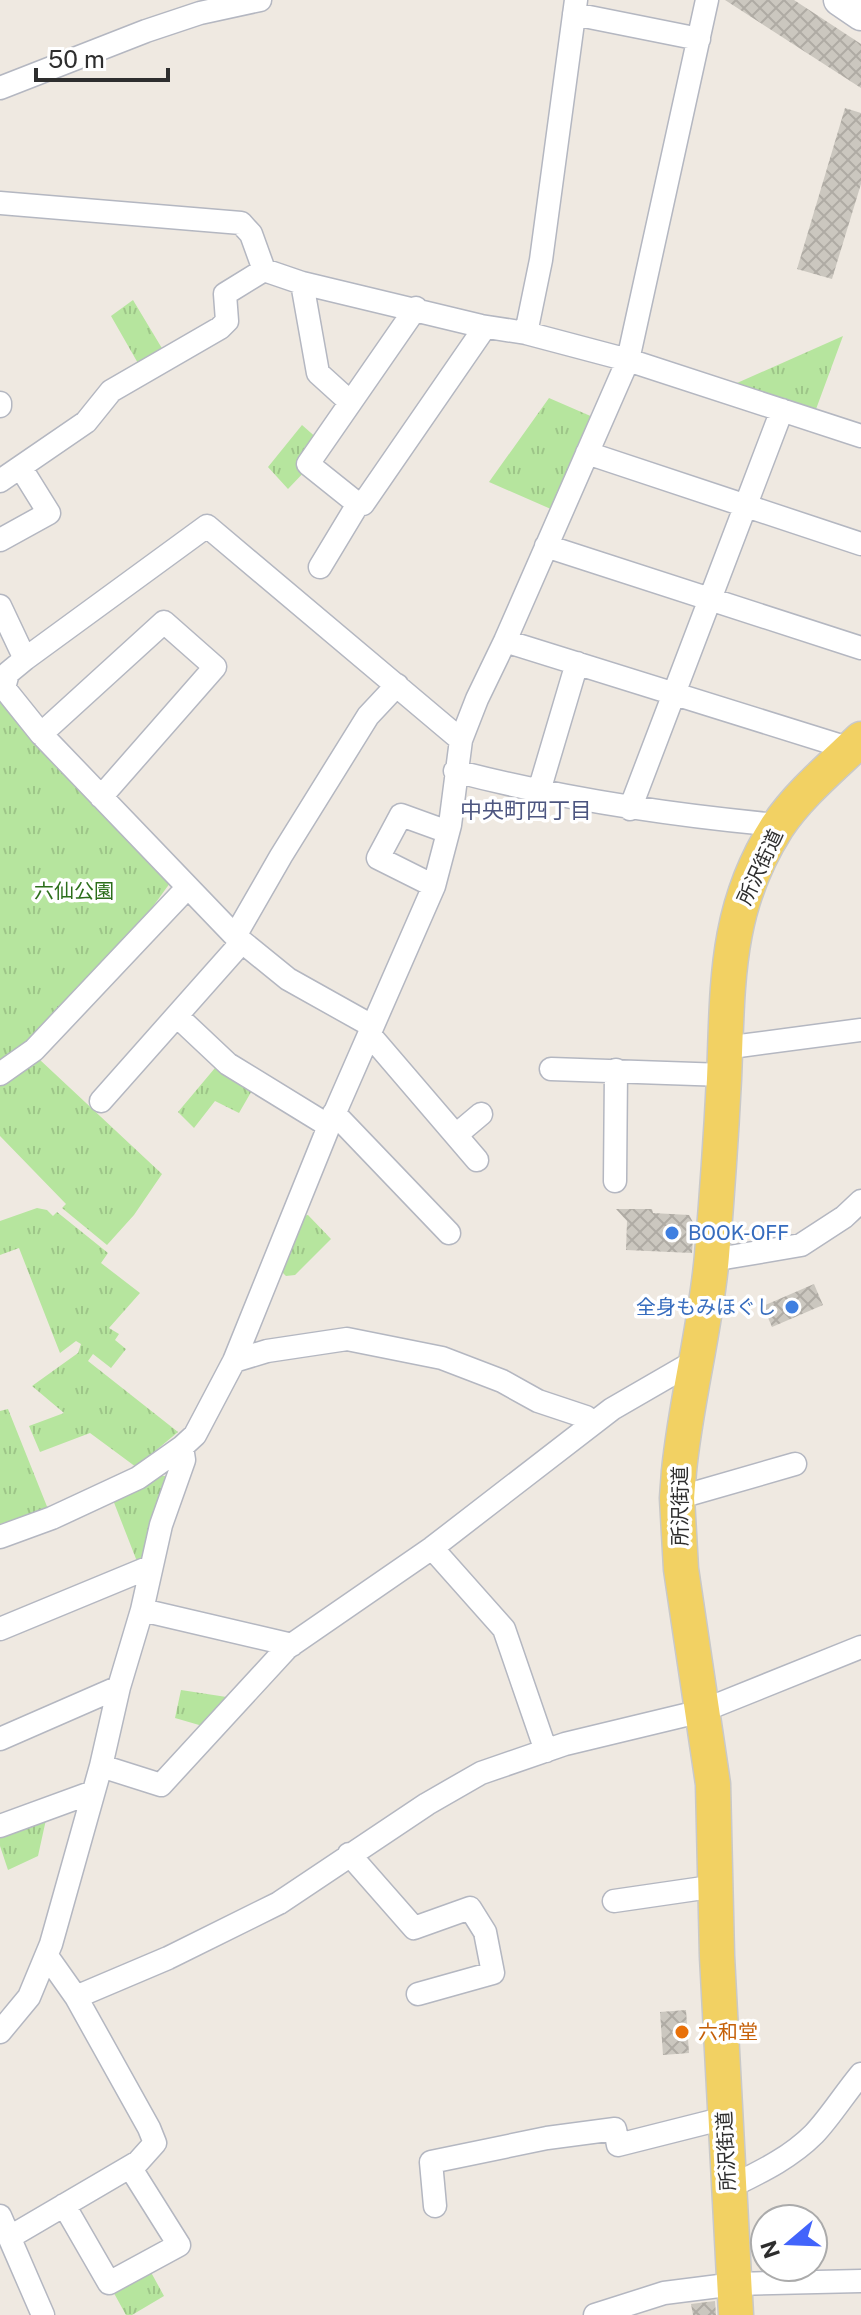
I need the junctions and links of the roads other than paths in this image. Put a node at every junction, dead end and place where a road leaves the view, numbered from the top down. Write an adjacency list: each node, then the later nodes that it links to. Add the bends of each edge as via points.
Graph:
1 (260, 0): 7 (street, via 146,31)
2 (707, 0): 6 (street)
3 (839, 0): 5 (street)
4 (575, 7): 6 (street); 13 (street)
5 (861, 15)
6 (699, 39): 14 (street)
7 (0, 88)
8 (0, 203): 9 (street, via 241,223 251,234)
9 (264, 270): 10 (street); 19 (street, via 225,294 227,321 220,328 111,391 86,422)
10 (302, 283): 11 (street); 15 (street, via 318,373)
11 (416, 308): 12 (street); 15 (street)
12 (485, 327): 13 (street); 21 (street, via 363,504)
13 (526, 333): 14 (street)
14 (628, 360): 16 (street); 18 (street)
15 (350, 402): 21 (street, via 308,464)
16 (782, 410): 17 (street); 22 (street)
17 (861, 436)
18 (587, 453): 22 (street); 25 (street)
19 (21, 468): 20 (street); 23 (street, via 49,513)
20 (0, 481)
21 (358, 504): 26 (street)
22 (745, 507): 24 (street); 27 (street)
23 (0, 540)
24 (861, 544)
25 (546, 546): 27 (street); 29 (street)
26 (320, 567)
27 (710, 598): 30 (street); 34 (street)
28 (1, 610): 31 (street)
29 (505, 641): 32 (street); 36 (street)
30 (861, 648)
31 (25, 659): 33 (street, via 207,526); 35 (street, via 8,673 4,688)
32 (577, 663): 34 (street); 39 (street)
33 (397, 685): 36 (street); 46 (street, via 368,716 281,856)
34 (675, 692): 37 (street); 41 (street)
35 (41, 734): 40 (street); 40 (street, via 164,622 215,667)
36 (461, 740): 38 (street)
37 (856, 744): 42 (main road, 所沢街道)
38 (455, 771): 39 (street); 43 (street)
39 (539, 791): 41 (street)
40 (101, 797): 45 (street)
41 (630, 809): 42 (street)
42 (778, 825): 50 (main road, 所沢街道, via 745,891 735,927 727,973)
43 (448, 832): 44 (street); 44 (street, via 401,815 378,858)
44 (434, 886): 48 (street)
45 (187, 888): 46 (street); 53 (street, via 34,1050)
46 (239, 939): 47 (street); 48 (street, via 288,979)
47 (178, 1017): 54 (street); 56 (street, via 228,1064)
48 (370, 1030): 56 (street); 57 (street)
49 (861, 1030): 50 (street)
50 (724, 1062): 52 (street); 62 (main road, 所沢街道)
51 (551, 1069): 52 (street)
52 (616, 1070): 59 (street)
53 (0, 1074)
54 (101, 1101)
55 (481, 1114): 57 (street)
56 (331, 1120): 61 (street, via 427,1195); 63 (street)
57 (456, 1135): 58 (street)
58 (477, 1160)
59 (615, 1181)
60 (861, 1201): 62 (street, via 801,1245)
61 (449, 1233)
62 (712, 1260): 64 (main road, 所沢街道)
63 (234, 1361): 65 (street, via 347,1339 442,1358); 66 (street, via 195,1435)
64 (695, 1361): 65 (street); 68 (main road, 所沢街道)
65 (594, 1423): 70 (street)
66 (182, 1447): 69 (street, via 138,1478); 71 (street, via 184,1460)
67 (795, 1464): 68 (street)
68 (677, 1498): 77 (main road, 所沢街道, via 681,1569)
69 (0, 1537)
70 (432, 1548): 74 (street); 79 (street, via 504,1629)
71 (150, 1567): 72 (street); 73 (street)
72 (142, 1610): 74 (street); 76 (street)
73 (0, 1629)
74 (292, 1645): 80 (street, via 161,1785)
75 (861, 1647): 77 (street)
76 (119, 1687): 78 (street); 80 (street)
77 (702, 1711): 79 (street); 84 (main road, 所沢街道, via 713,1784)
78 (0, 1739)
79 (546, 1751): 83 (street, via 481,1773)
80 (101, 1766): 81 (street)
81 (93, 1792): 82 (street); 86 (street)
82 (0, 1826)
83 (349, 1854): 87 (street, via 414,1928 470,1908 485,1932 493,1973); 88 (street, via 279,1903)
84 (717, 1886): 85 (street); 91 (main road, 所沢街道)
85 (614, 1901)
86 (47, 1956): 88 (street); 89 (street, via 29,1997)
87 (418, 1994)
88 (76, 1997): 92 (street, via 155,2143)
89 (0, 2032)
90 (861, 2074): 93 (street, via 804,2143)
91 (725, 2118): 93 (main road, 所沢街道); 95 (street, via 618,2145 615,2129 431,2162)
92 (130, 2167): 94 (street); 94 (street, via 179,2245 109,2283)
93 (728, 2188): 99 (main road, 所沢街道)
94 (64, 2205): 97 (street)
95 (435, 2206)
96 (0, 2216): 97 (street)
97 (10, 2237): 100 (street)
98 (861, 2281): 99 (street)
99 (736, 2300): 101 (street, via 664,2293)
100 (43, 2315)
101 (595, 2315)

